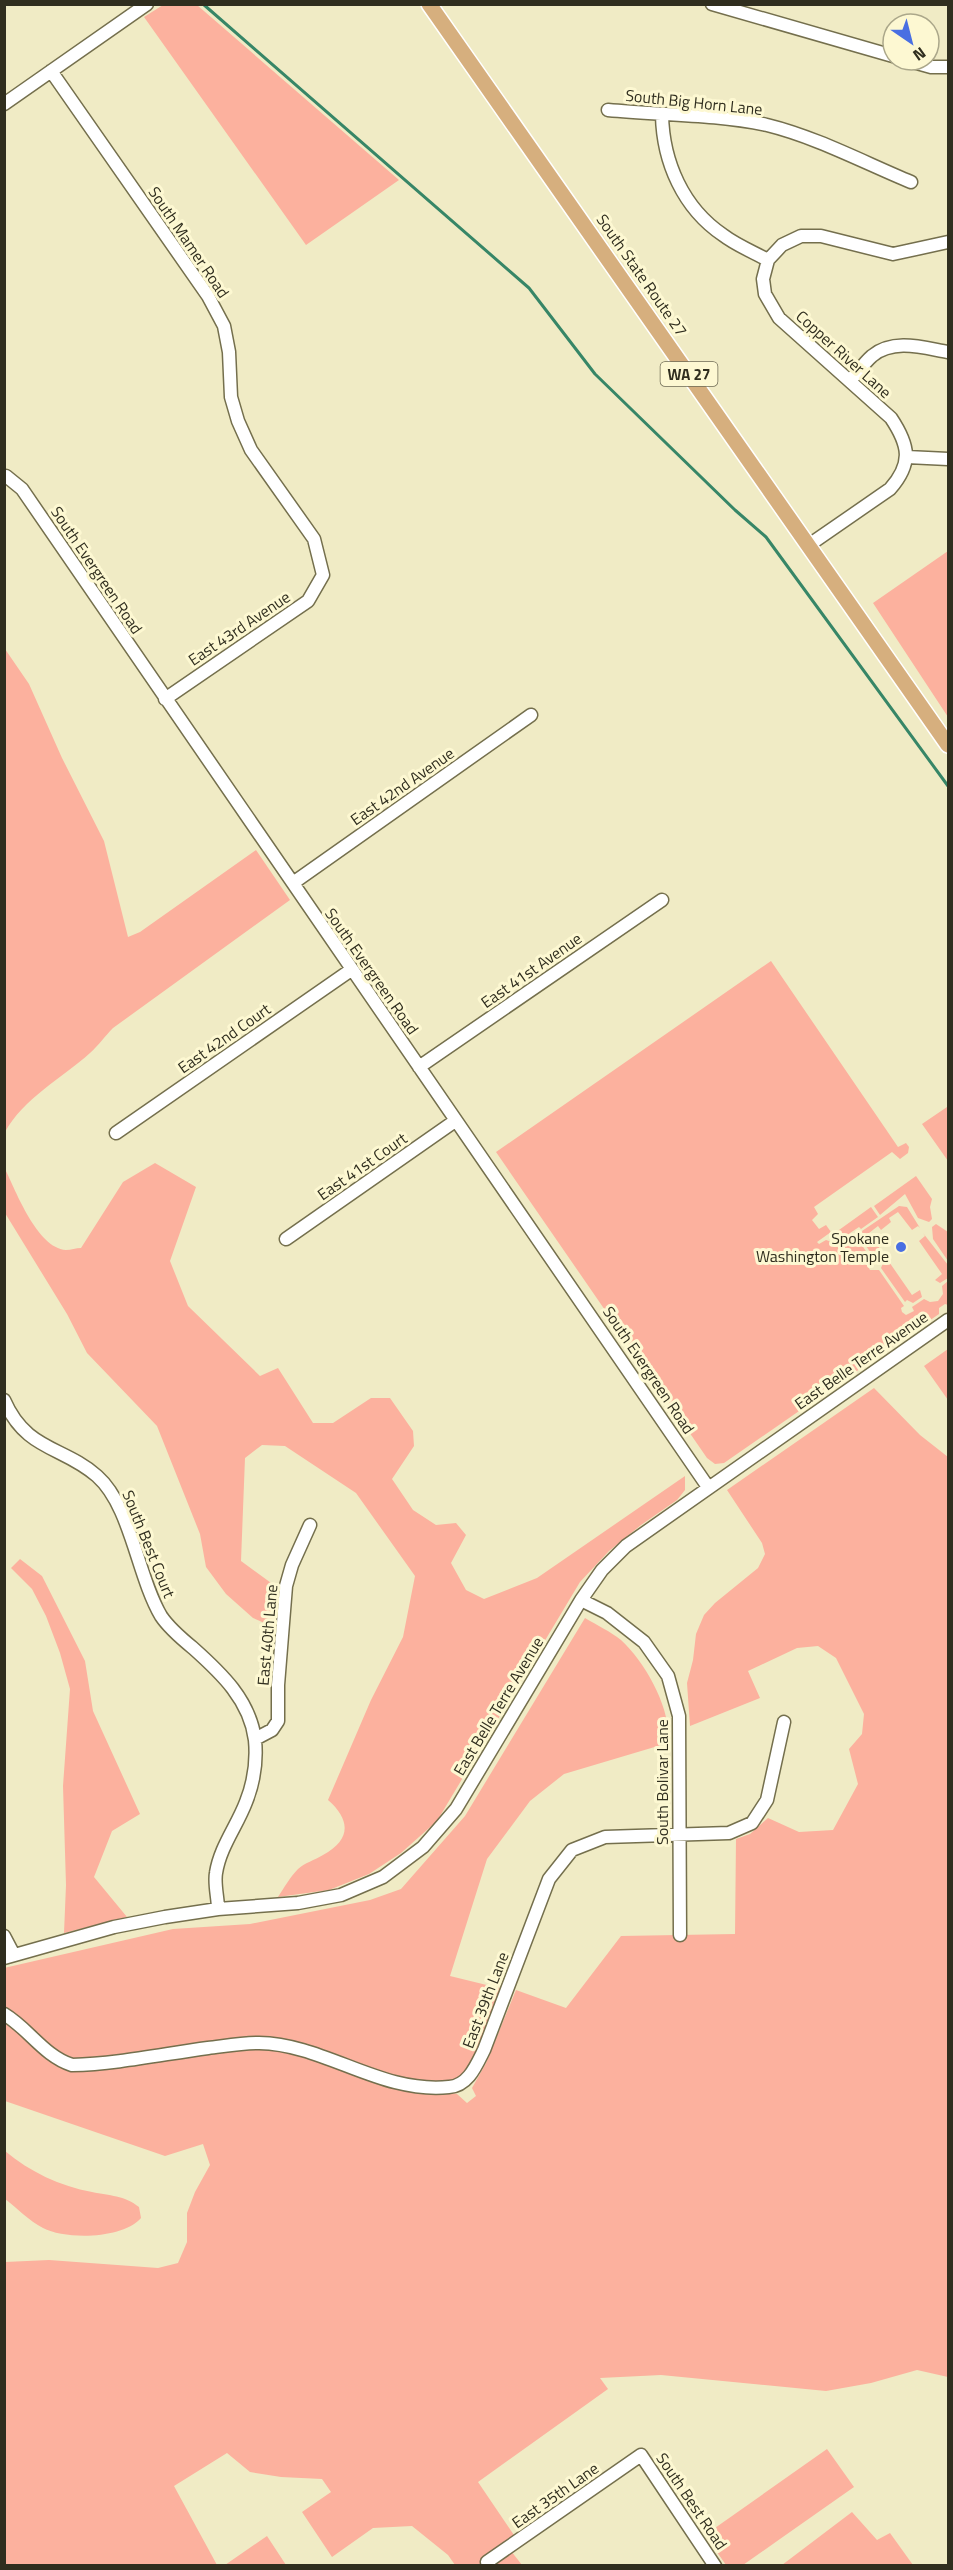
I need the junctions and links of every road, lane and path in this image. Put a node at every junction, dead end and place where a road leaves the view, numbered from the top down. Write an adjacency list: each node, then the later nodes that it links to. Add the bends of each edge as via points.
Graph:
1 (147, 4): 5 (street)
2 (429, 4): 17 (main road, South State Route 27 / WA 27)
3 (712, 4): 4 (street)
4 (881, 53)
5 (51, 71): 6 (street); 18 (street, South Mamer Road, via 208,296 224,326 231,397 238,422 251,450 314,539)
6 (4, 104)
7 (608, 110): 8 (street, South Big Horn Lane)
8 (662, 115): 9 (street, South Big Horn Lane, via 767,126 804,137); 11 (street, via 662,137 672,173 692,206 722,235)
9 (911, 182)
10 (948, 242): 11 (street, via 893,255 821,236 801,236 782,245)
11 (768, 260): 13 (street, Copper River Lane, via 763,279 765,294 779,318)
12 (948, 352): 13 (street, via 909,345 889,347 872,356)
13 (850, 381): 14 (street, Copper River Lane, via 891,418 904,438)
14 (907, 457): 15 (street); 17 (street, via 900,478 890,489)
15 (948, 459)
16 (6, 476): 19 (street, South Evergreen Road, via 22,489)
17 (809, 545): 21 (main road, South State Route 27 / WA 27)
18 (323, 575): 19 (street, East 43rd Avenue, via 308,601)
19 (165, 699): 22 (street, South Evergreen Road)
20 (531, 715): 22 (street, East 42nd Avenue)
21 (948, 745)
22 (293, 883): 24 (street, South Evergreen Road)
23 (662, 900): 25 (street, East 41st Avenue)
24 (351, 970): 25 (street, South Evergreen Road); 27 (street, East 42nd Court)
25 (419, 1067): 26 (street, South Evergreen Road)
26 (455, 1121): 28 (street, East 41st Court); 31 (street, South Evergreen Road)
27 (116, 1133)
28 (286, 1239)
29 (948, 1320): 31 (street, East Belle Terre Avenue)
30 (4, 1400): 35 (street, South Best Court, via 34,1440 97,1476 120,1507 147,1589 162,1618 234,1688)
31 (708, 1487): 33 (street, East Belle Terre Avenue, via 626,1546 602,1570)
32 (310, 1525): 35 (street, East 40th Lane, via 286,1586 278,1720 272,1730)
33 (581, 1600): 36 (street, South Bolivar Lane, via 607,1613 644,1642 668,1676 679,1716); 37 (street, East Belle Terre Avenue, via 456,1809 423,1847 383,1877 341,1895 298,1903)
34 (784, 1722): 36 (street, East 39th Lane, via 767,1800 752,1822 729,1833)
35 (255, 1739): 37 (street, South Best Court, via 255,1772 216,1874)
36 (678, 1835): 38 (street, South Bolivar Lane); 41 (street, East 39th Lane, via 605,1837 572,1850 549,1880 484,2050 474,2070 460,2085 406,2086 316,2054 259,2043 72,2065 51,2055 19,2023)
37 (218, 1909): 40 (street, East Belle Terre Avenue, via 114,1927)
38 (680, 1935)
39 (4, 1936): 40 (street)
40 (9, 1956)
41 (4, 2014)
42 (641, 2455): 43 (street, East 35th Lane); 44 (street, South Best Road)
43 (487, 2562)
44 (715, 2565)

